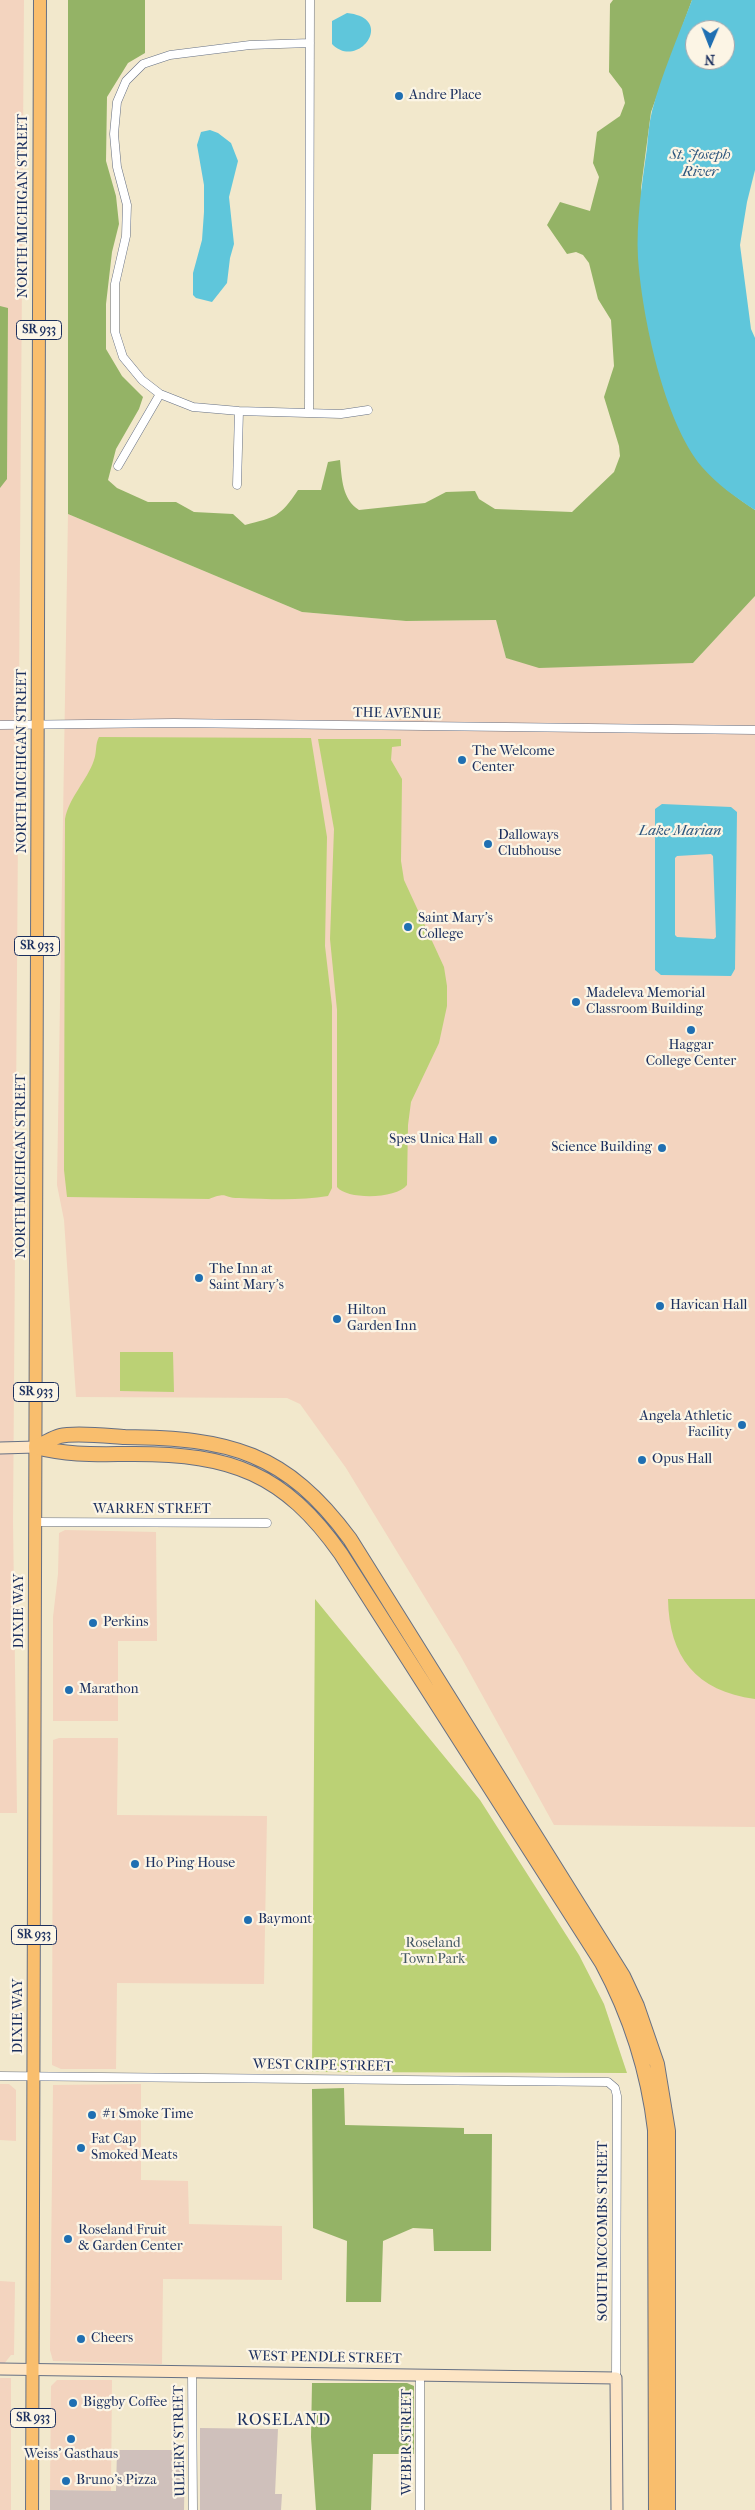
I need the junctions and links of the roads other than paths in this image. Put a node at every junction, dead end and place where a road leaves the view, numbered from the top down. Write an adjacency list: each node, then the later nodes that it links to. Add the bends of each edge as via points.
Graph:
1 (40, 0): 10 (main road, NORTH MICHIGAN STREET / SR 933)
2 (310, 0): 3 (street)
3 (310, 42): 4 (street, via 156,58 133,72 121,90 117,102 114,152 125,190 128,222 115,284 115,332 123,357 132,370); 7 (street)
4 (160, 394): 6 (street, via 194,407); 8 (street)
5 (368, 410): 7 (street, via 346,414)
6 (238, 411): 7 (street); 9 (street)
7 (308, 412)
8 (118, 466)
9 (237, 485)
10 (38, 723): 11 (street, THE AVENUE); 12 (street, THE AVENUE); 13 (main road, NORTH MICHIGAN STREET / SR 933)
11 (0, 725)
12 (755, 730)
13 (36, 1447): 14 (street); 15 (main road, NORTH MICHIGAN STREET / SR 933); 29 (highway, via 62,1454 197,1456 262,1478 314,1518 341,1554 602,1963 638,2043 649,2086 655,2130); 30 (highway, via 61,1436 166,1437 208,1442 253,1456 308,1491 350,1539 623,1976 657,2064 668,2131)
14 (0, 1448)
15 (36, 1522): 16 (street, WARREN STREET); 18 (main road, DIXIE WAY / SR 933)
16 (268, 1523)
17 (0, 2076): 18 (street, WEST CRIPE STREET)
18 (34, 2076): 19 (street, WEST CRIPE STREET, via 601,2081); 21 (main road, DIXIE WAY / SR 933)
19 (612, 2085): 24 (street, SOUTH MCCOMBS STREET, via 617,2096)
20 (0, 2369): 21 (street, WEST PENDLE STREET)
21 (33, 2369): 22 (street, WEST PENDLE STREET); 25 (main road, DIXIE WAY / SR 933)
22 (192, 2371): 23 (street, WEST PENDLE STREET); 26 (street, ULLERY STREET)
23 (420, 2374): 24 (street, WEST PENDLE STREET); 27 (street, WEBER STREET)
24 (616, 2378): 28 (street)
25 (32, 2510)
26 (193, 2510)
27 (420, 2510)
28 (617, 2510)
29 (656, 2510)
30 (668, 2510)

